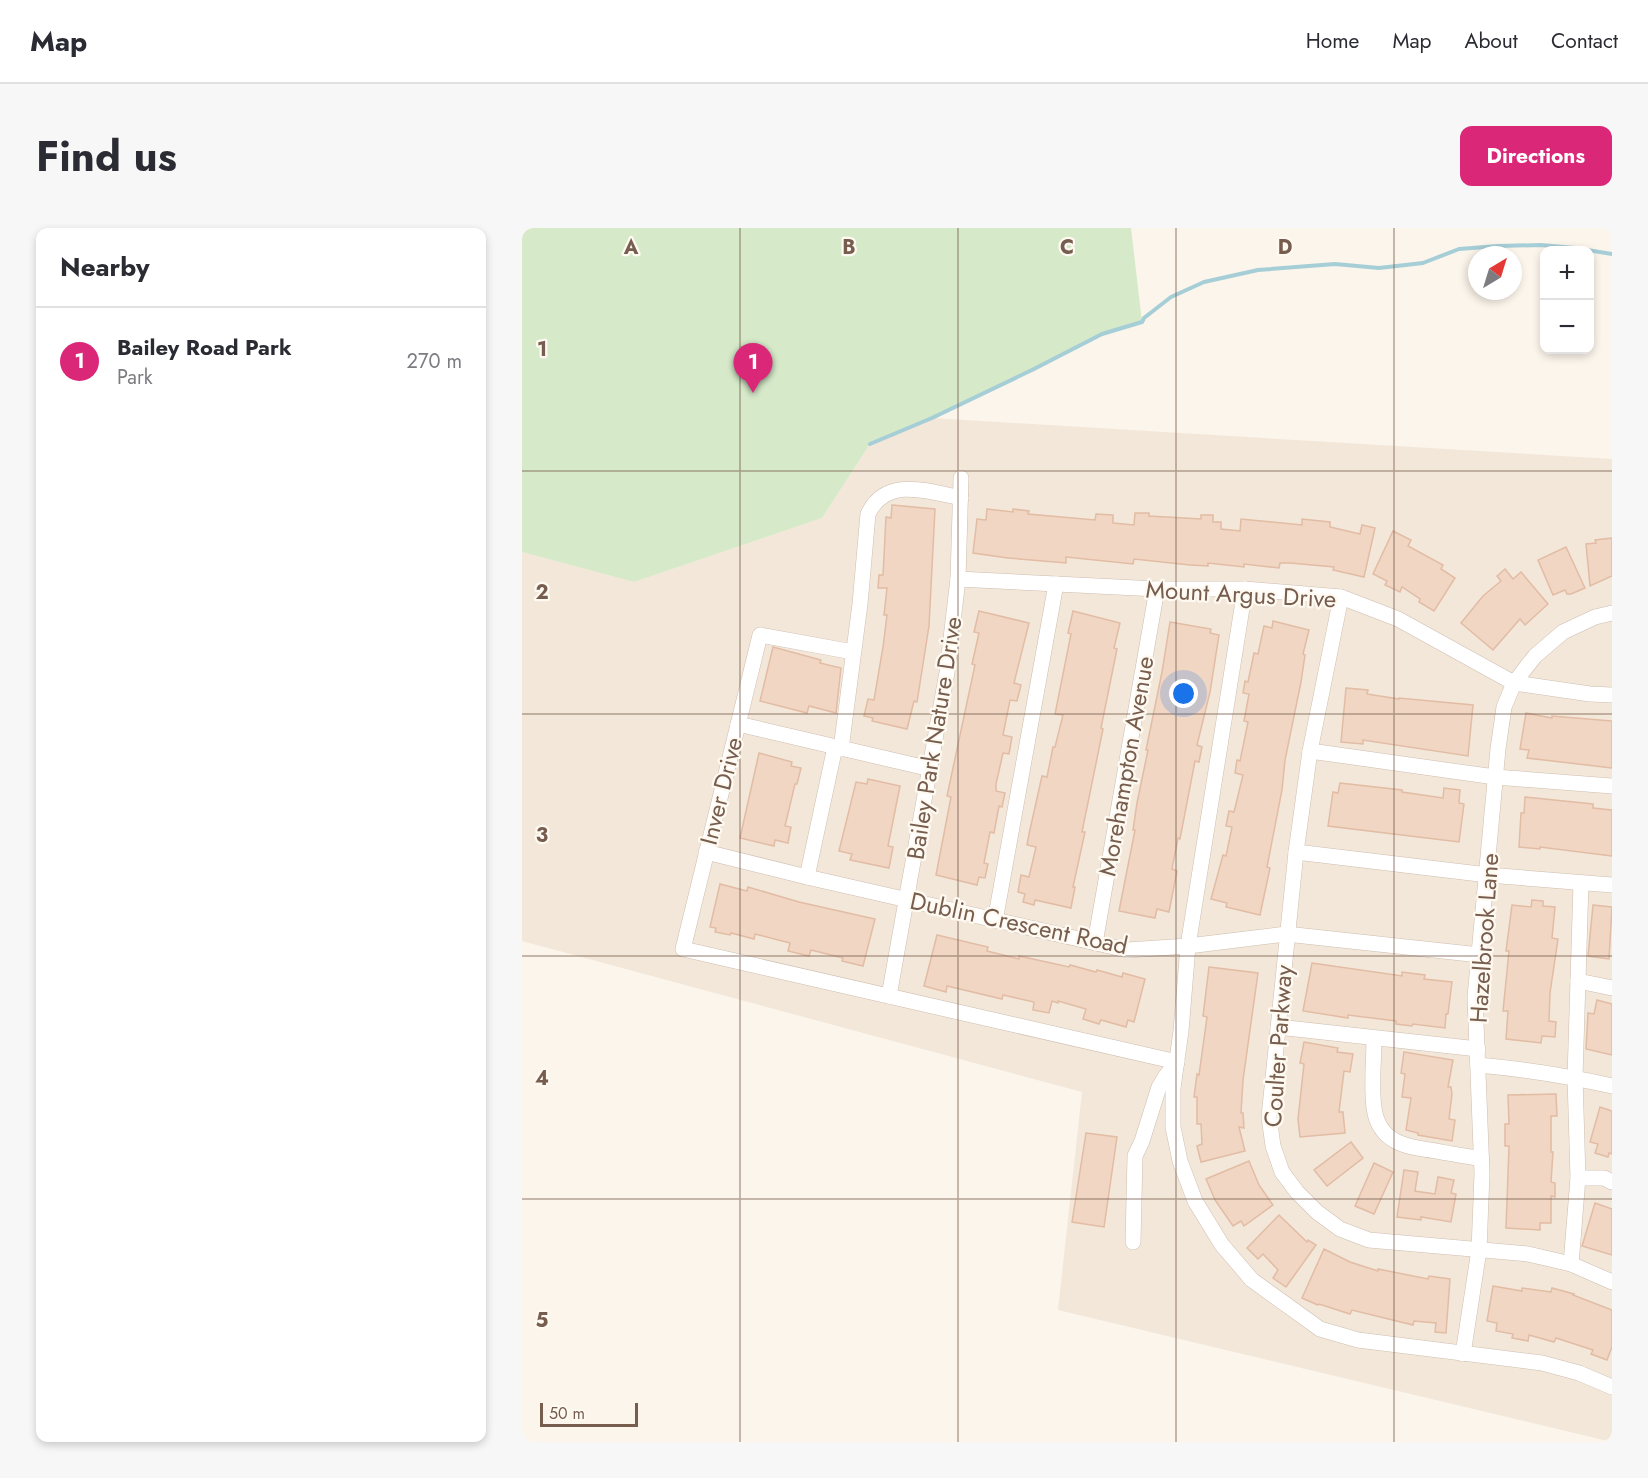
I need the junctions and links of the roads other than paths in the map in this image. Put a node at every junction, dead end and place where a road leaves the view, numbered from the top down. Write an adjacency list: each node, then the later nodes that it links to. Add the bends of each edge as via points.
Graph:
1 (961, 478): 2 (street, Bailey Park Nature Drive)
2 (961, 498): 3 (street, Bailey Park Nature Drive); 9 (street, via 897,490 886,492 872,506)
3 (958, 579): 4 (street, Mount Argus Drive); 15 (street, Bailey Park Nature Drive)
4 (1056, 584): 5 (street, Mount Argus Drive); 25 (street)
5 (1157, 589): 6 (street, Mount Argus Drive); 27 (street, Morehampton Avenue)
6 (1245, 589): 7 (street, Mount Argus Drive); 28 (street)
7 (1341, 597): 10 (street, Mount Argus Drive, via 1398,619); 14 (street, Coulter Parkway)
8 (1612, 614): 10 (street, Hazelbrook Lane, via 1595,617 1563,632 1535,656)
9 (853, 652): 12 (street, Inver Drive, via 760,634); 13 (street)
10 (1514, 682): 11 (street, Mount Argus Drive); 16 (street, Hazelbrook Lane, via 1504,708)
11 (1612, 695)
12 (738, 724): 13 (street); 18 (street, Inver Drive)
13 (838, 748): 15 (street); 21 (street)
14 (1310, 751): 16 (street); 19 (street, Coulter Parkway)
15 (931, 769): 24 (street, Bailey Park Nature Drive)
16 (1496, 777): 17 (street); 20 (street, Hazelbrook Lane)
17 (1612, 786)
18 (706, 852): 21 (street, Dublin Crescent Road); 32 (street, Inver Drive, via 683,948)
19 (1296, 852): 20 (street); 26 (street, Coulter Parkway)
20 (1488, 875): 22 (street); 29 (street, Hazelbrook Lane)
21 (807, 877): 24 (street, Dublin Crescent Road)
22 (1581, 883): 23 (street); 30 (street)
23 (1612, 885)
24 (907, 899): 25 (street, Dublin Crescent Road); 32 (street, Bailey Park Nature Drive)
25 (995, 921): 27 (street, Dublin Crescent Road)
26 (1286, 934): 28 (street, Dublin Crescent Road); 29 (street, Dublin Crescent Road); 33 (street, Coulter Parkway)
27 (1095, 943): 28 (street, Dublin Crescent Road, via 1127,950)
28 (1188, 946): 36 (street)
29 (1480, 955): 35 (street, Hazelbrook Lane, via 1475,997)
30 (1578, 981): 31 (street); 38 (street)
31 (1612, 988)
32 (890, 996): 36 (street)
33 (1278, 1027): 34 (street); 44 (street, Coulter Parkway, via 1269,1117 1282,1172 1297,1192 1340,1229 1369,1240)
34 (1374, 1038): 35 (street); 40 (street, via 1374,1107 1384,1132 1410,1148)
35 (1478, 1049): 37 (street, Hazelbrook Lane)
36 (1177, 1062): 43 (street, via 1159,1087 1135,1156); 47 (street, via 1173,1127 1180,1161 1195,1201 1222,1245 1252,1280 1320,1329 1358,1340)
37 (1478, 1065): 38 (street); 40 (street, Hazelbrook Lane)
38 (1575, 1077): 39 (street); 41 (street)
39 (1612, 1086)
40 (1482, 1159): 44 (street, Hazelbrook Lane)
41 (1578, 1178): 42 (street, via 1604,1178); 45 (street)
42 (1612, 1182)
43 (1133, 1242)
44 (1479, 1250): 45 (street, Coulter Parkway, via 1528,1254); 47 (street, Hazelbrook Lane)
45 (1571, 1264): 46 (street, Coulter Parkway)
46 (1612, 1282)
47 (1463, 1354): 48 (street, via 1542,1363)
48 (1612, 1387)

